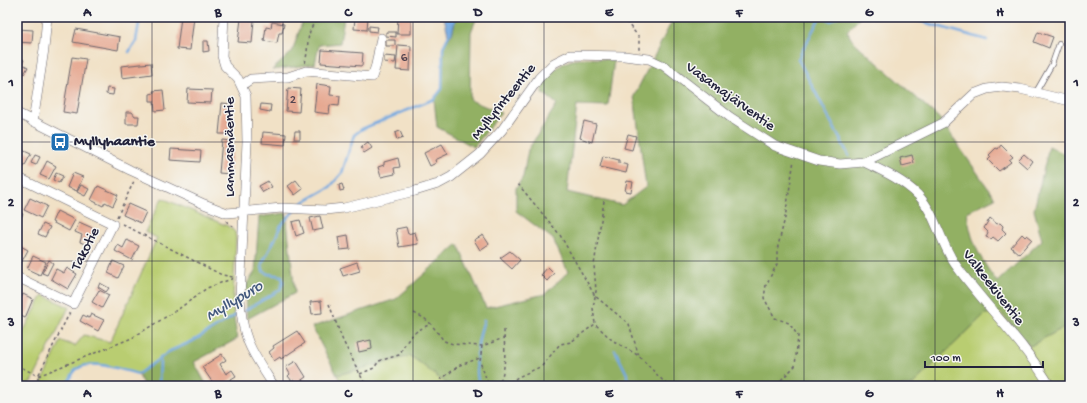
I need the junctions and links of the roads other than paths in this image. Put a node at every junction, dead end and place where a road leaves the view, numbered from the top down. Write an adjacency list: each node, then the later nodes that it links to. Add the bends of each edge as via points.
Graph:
1 (47, 17): 10 (street)
2 (224, 17): 6 (street, Lammasmäentie, via 222,56 225,66)
3 (381, 38): 6 (street, via 372,77 306,71 288,77 251,79)
4 (1059, 44): 7 (lane, via 1052,64)
5 (638, 57): 11 (street, Vasamajärventie, via 664,66 775,146 819,161 840,164); 13 (street, Myllyrinteentie, via 581,54 562,58 539,78 502,130 480,154 452,177 438,184 344,208 293,208)
6 (242, 85): 13 (street, Lammasmäentie, via 246,96 247,142)
7 (1036, 92): 8 (street, Vasamajärventie); 11 (street, Vasamajärventie, via 1002,87 974,94 943,123)
8 (1070, 101)
9 (17, 113): 10 (street)
10 (33, 122): 13 (street, via 204,204 227,213)
11 (864, 162): 16 (street, Valkeekiventie, via 910,187 924,202 956,264 1034,361)
12 (17, 177): 14 (street, Takotie, via 114,224 73,304)
13 (244, 212): 15 (street, Lammasmäentie, via 240,298 242,322 245,337)
14 (17, 277)
15 (274, 386)
16 (1050, 386)

